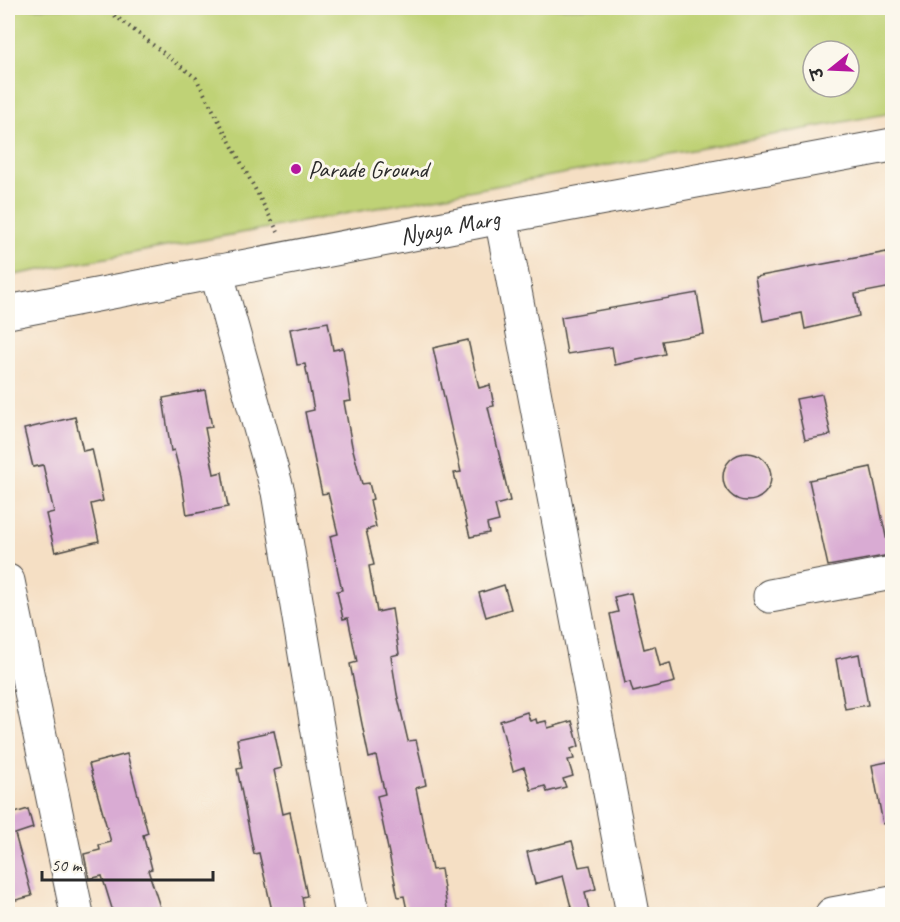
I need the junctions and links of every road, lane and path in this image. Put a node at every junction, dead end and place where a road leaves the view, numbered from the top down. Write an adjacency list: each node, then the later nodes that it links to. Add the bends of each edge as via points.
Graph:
1 (105, 8): 4 (path, via 196,78 276,226)
2 (892, 146): 3 (street, Nyaya Marg)
3 (501, 217): 4 (street, Nyaya Marg); 13 (street)
4 (287, 258): 5 (street, Nyaya Marg)
5 (216, 272): 6 (street, Nyaya Marg); 12 (street, via 278,492)
6 (8, 312)
7 (892, 573): 9 (street)
8 (8, 581): 11 (street)
9 (770, 596)
10 (892, 903): 14 (street)
11 (77, 915)
12 (352, 915)
13 (633, 915)
14 (832, 915)

